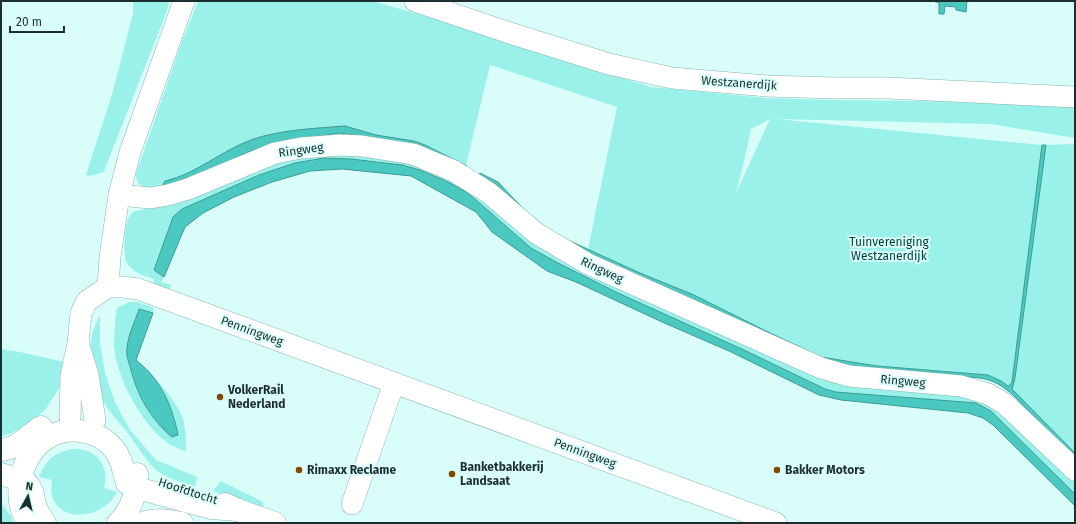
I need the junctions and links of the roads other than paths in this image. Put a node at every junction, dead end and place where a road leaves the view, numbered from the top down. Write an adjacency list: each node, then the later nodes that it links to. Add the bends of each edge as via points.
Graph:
1 (184, 1): 4 (street, via 130,152)
2 (415, 1): 3 (street, Westzanerdijk, via 609,64 672,78 766,86 888,88)
3 (1075, 97)
4 (119, 195): 5 (street); 11 (street, Ringweg, via 150,198 168,196 276,153 301,148 362,146 412,154 454,172 489,193 536,233 588,264 821,368 849,376 961,386 988,394 1005,404)
5 (108, 287): 6 (street, via 87,301 81,312); 7 (street, Penningweg, via 138,289)
6 (78, 342): 8 (street, via 88,375); 9 (street, via 71,376)
7 (394, 383): 14 (street); 21 (street, Penningweg)
8 (95, 420): 9 (main road, via 77,418); 12 (main road, via 112,428 129,446)
9 (68, 425): 10 (main road, via 50,423 39,428 13,448); 12 (main road, via 107,442 119,456 128,483); 13 (main road, via 38,445)
10 (1, 450)
11 (1075, 470)
12 (137, 480): 17 (main road, via 130,508); 20 (main road, Hoofdtocht, via 143,477 211,497)
13 (10, 483): 15 (main road); 16 (main road, via 24,481 29,486 36,509)
14 (352, 504)
15 (28, 523)
16 (45, 523)
17 (118, 523)
18 (143, 523): 19 (main road, via 160,520)
19 (182, 523)
20 (275, 523)
21 (776, 523)

